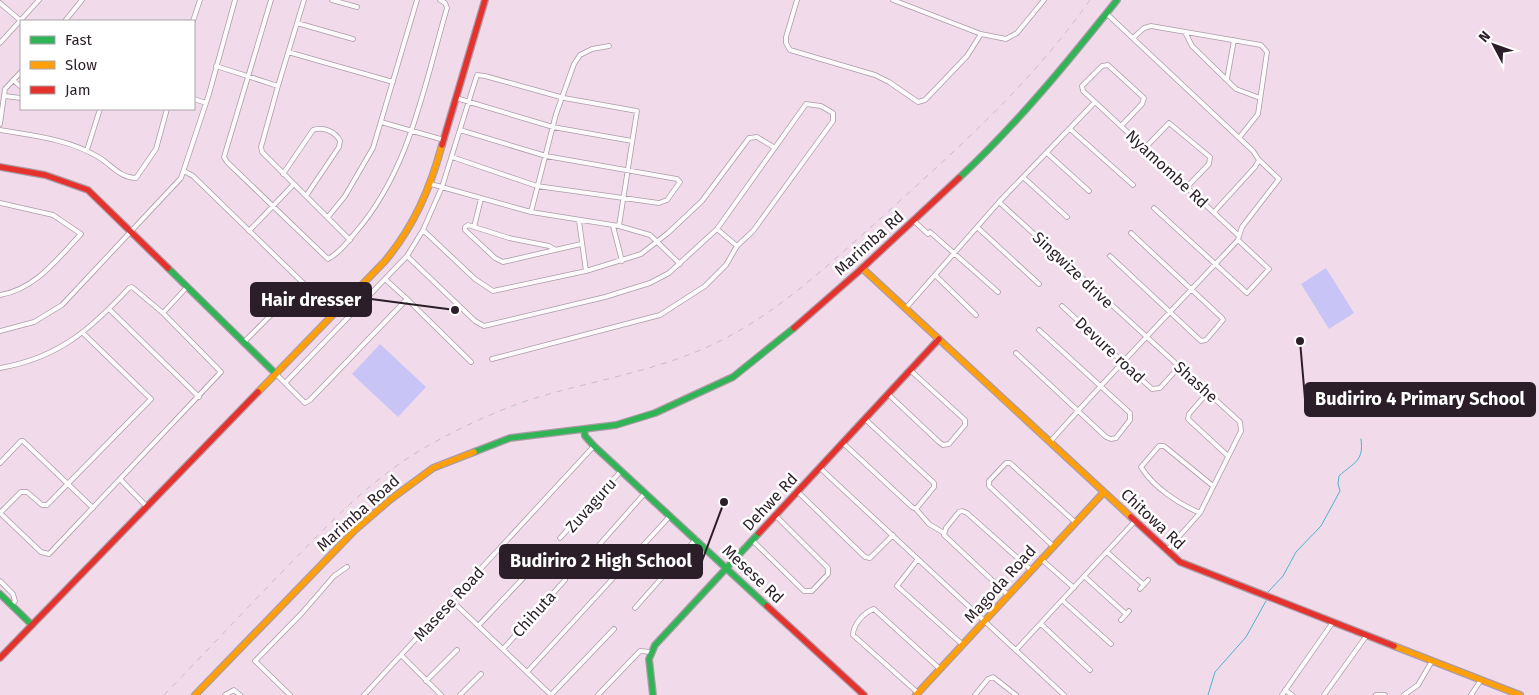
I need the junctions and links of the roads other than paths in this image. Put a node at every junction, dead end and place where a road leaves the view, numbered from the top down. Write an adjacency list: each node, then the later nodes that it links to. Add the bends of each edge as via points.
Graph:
1 (38, 0): 18 (street)
2 (82, 0): 19 (street)
3 (200, 0): 20 (street)
4 (235, 0): 31 (street)
5 (271, 0): 33 (street)
6 (304, 0): 22 (street)
7 (332, 0): 16 (street)
8 (417, 0): 36 (street)
9 (440, 0): 57 (street, via 446,8)
10 (484, 0): 41 (street)
11 (797, 0): 24 (street, via 786,37 790,50 875,75 918,102 925,100 967,56)
12 (892, 0): 24 (street)
13 (1044, 0): 24 (street, via 1010,39)
14 (1117, 0): 17 (street, Marimba Rd)
15 (0, 2): 21 (street)
16 (357, 8)
17 (1107, 14): 25 (street); 92 (street, Marimba Rd, via 1002,138)
18 (21, 20)
19 (67, 20)
20 (194, 20)
21 (20, 21): 28 (street)
22 (297, 24): 26 (street); 30 (street)
23 (1185, 32): 25 (street, via 1147,26); 27 (street); 34 (street, via 1192,46)
24 (981, 34)
25 (1133, 38): 58 (street)
26 (353, 40)
27 (1234, 40): 34 (street); 43 (street, via 1261,45 1266,50)
28 (0, 43)
29 (609, 46): 42 (street, via 580,55)
30 (288, 52): 36 (street); 38 (street)
31 (216, 66): 33 (street); 47 (street)
32 (20, 73): 35 (street)
33 (249, 76): 38 (street); 85 (street, via 224,157)
34 (1228, 79): 43 (street, via 1241,92)
35 (13, 80): 37 (street); 39 (street, via 5,89)
36 (393, 82): 50 (street)
37 (20, 86)
38 (278, 86): 71 (street, via 261,149)
39 (6, 96): 40 (street); 51 (street)
40 (20, 98)
41 (456, 98): 45 (street); 59 (street)
42 (564, 98): 45 (street, via 480,75 476,77); 53 (street); 60 (street, via 637,110)
43 (1260, 98): 58 (street, via 1256,118)
44 (195, 99): 47 (street)
45 (468, 101): 53 (street); 56 (street)
46 (1095, 102): 52 (street, Nyamombe Rd); 52 (street, Nyamombe Rd, via 1082,86 1108,64 1144,98); 54 (street)
47 (206, 103): 70 (street)
48 (100, 110): 63 (street)
49 (167, 110): 63 (street, via 156,148 136,178 127,178)
50 (381, 122): 57 (street); 89 (street, via 369,156)
51 (0, 124)
52 (1121, 126): 62 (street, Nyamombe Rd)
53 (553, 127): 60 (street); 65 (street)
54 (1070, 129): 64 (street); 75 (street)
55 (0, 130): 63 (street, via 61,140)
56 (460, 130): 65 (street); 66 (street)
57 (411, 132): 59 (street); 103 (street, via 386,190)
58 (1239, 138): 67 (street)
59 (445, 140): 74 (street)
60 (632, 141): 69 (street)
61 (775, 148): 97 (street); 104 (street, via 757,136 749,138 702,201); 106 (street, via 807,103 821,106 834,114 833,121 753,231)
62 (1144, 149): 78 (street, Nyamombe Rd); 78 (street, via 1169,123 1210,157 1209,164)
63 (87, 150)
64 (1047, 153): 72 (street); 79 (street)
65 (546, 156): 69 (street); 76 (street)
66 (452, 157): 76 (street); 77 (street)
67 (1259, 160): 88 (street); 102 (street, via 1279,179 1242,227)
68 (0, 166): 100 (street, via 45,175 88,190)
69 (628, 169): 82 (street); 82 (street, via 680,182 662,203)
70 (184, 171): 99 (street, via 193,176); 100 (street, via 176,185)
71 (283, 174): 73 (street); 80 (street, via 313,130 318,128 336,134 339,147)
72 (1023, 177): 83 (street); 90 (street)
73 (294, 184): 80 (street); 85 (street)
74 (431, 184): 77 (street); 129 (street, via 404,238)
75 (1133, 185)
76 (537, 186): 82 (street); 87 (street)
77 (442, 187): 81 (street); 98 (street)
78 (1186, 188): 88 (street, Nyamombe Rd)
79 (1089, 192)
80 (306, 196): 89 (street)
81 (481, 199): 87 (street); 93 (street)
82 (624, 199): 95 (street)
83 (999, 202): 96 (street); 135 (street, Singwize drive)
84 (0, 203): 123 (street, via 53,215 80,234 33,282)
85 (272, 207): 99 (street); 103 (street, via 326,259)
86 (1154, 208): 113 (street)
87 (531, 212): 91 (street)
88 (1214, 212): 102 (street, Nyamombe Rd)
89 (328, 217): 103 (street)
90 (1067, 217)
91 (579, 221): 94 (street); 105 (street)
92 (914, 221): 108 (street); 114 (street, Marimba Rd)
93 (474, 226): 107 (street); 107 (street, via 468,225 465,230 503,262)
94 (613, 226): 95 (street); 111 (street)
95 (619, 226): 104 (street, via 652,236)
96 (977, 227): 108 (street); 119 (street)
97 (717, 229): 106 (street); 112 (street)
98 (423, 230): 109 (street); 115 (street, via 475,279 493,291)
99 (248, 231): 118 (street)
100 (131, 233): 120 (street); 133 (street, via 52,312 25,325)
101 (1131, 233): 121 (street)
102 (1238, 238): 113 (street); 113 (street, Nyamombe Rd, via 1268,268 1269,272 1263,279 1246,293)
103 (350, 240)
104 (659, 242): 111 (street); 112 (street)
105 (581, 244): 107 (street); 115 (street)
106 (737, 246): 139 (street, via 726,265 705,286 660,315)
107 (554, 249)
108 (956, 252): 116 (street); 122 (street)
109 (407, 256): 112 (street, via 474,321 487,326 643,286); 117 (street)
110 (1110, 256): 130 (street)
111 (622, 262): 115 (street)
112 (680, 264)
113 (1215, 264): 121 (street)
114 (862, 268): 126 (street, Chitowa Rd); 153 (street, Marimba Rd, via 733,377 688,400 655,412 616,425)
115 (586, 271)
116 (935, 275): 126 (street); 131 (street)
117 (385, 279): 124 (street); 146 (street)
118 (303, 283): 129 (street); 137 (street)
119 (1039, 284)
120 (187, 287): 128 (street); 137 (street)
121 (1192, 289): 130 (street); 130 (street, via 1223,320 1206,340 1201,342)
122 (998, 292)
123 (0, 295)
124 (407, 299): 140 (street); 146 (street, via 310,400 305,403)
125 (1062, 306): 141 (street, Devure road)
126 (906, 308): 136 (street, Chitowa Rd)
127 (109, 309): 128 (street, via 132,287); 134 (street); 150 (street)
128 (163, 313): 150 (street, via 220,370 220,376)
129 (334, 313): 145 (street)
130 (1170, 313): 135 (street)
131 (976, 314)
132 (1039, 330): 147 (street)
133 (0, 331)
134 (84, 333): 142 (street, via 38,358); 162 (street, via 151,398)
135 (1147, 338): 141 (street); 143 (street, Shashe)
136 (939, 339): 144 (street, Dehwe Rd); 154 (street, Chitowa Rd)
137 (244, 342): 145 (street)
138 (1016, 353): 151 (street)
139 (492, 359)
140 (472, 362)
141 (1124, 363): 143 (street, Devure road, via 1155,390); 147 (street)
142 (0, 368)
143 (1180, 368): 148 (street, Shashe)
144 (910, 370): 149 (street, Dehwe Rd); 149 (street, via 965,420 965,425 948,444 938,442)
145 (276, 374): 146 (street); 167 (street)
146 (285, 383)
147 (1100, 386): 151 (street); 151 (street, via 1130,413 1132,417 1128,423 1111,439)
148 (1208, 392): 157 (street, Shashe, via 1240,422 1242,428); 157 (street, via 1189,414 1188,420)
149 (888, 394): 152 (street, Dehwe Rd)
150 (199, 397): 161 (street)
151 (1078, 411): 154 (street)
152 (865, 419): 155 (street, Dehwe Rd); 169 (street, via 934,483)
153 (584, 429): 156 (street, Mesese Rd, via 585,436); 227 (street, Marimba Road, via 510,438 453,459 415,480 348,537)
154 (1050, 442): 165 (street, Chitowa Rd)
155 (843, 443): 159 (street, Dehwe Rd); 169 (street)
156 (594, 446): 160 (street, Mesese Rd); 198 (street, Masese Road)
157 (1228, 456): 163 (street)
158 (0, 463): 162 (street, via 22,440)
159 (820, 468): 164 (street, Dehwe Rd); 177 (street)
160 (621, 471): 166 (street, Mesese Rd); 178 (street, Zuvaguru)
161 (121, 480): 167 (street); 168 (street)
162 (68, 484): 168 (street); 170 (street, via 42,506 27,492 21,492)
163 (1213, 486): 171 (street); 171 (street, via 1164,446 1159,446 1141,467 1181,504)
164 (798, 492): 173 (street, Dehwe Rd); 177 (street, via 865,557 870,558)
165 (1104, 492): 174 (street, Chitowa Rd); 175 (street, Magoda Road)
166 (645, 493): 172 (street, Mesese Rd); 187 (street)
167 (147, 507): 206 (street)
168 (93, 508): 170 (street, via 47,555)
169 (916, 509): 176 (street, via 929,524)
170 (0, 513)
171 (1200, 514): 182 (street)
172 (670, 516): 179 (street, Mesese Rd); 221 (street)
173 (776, 516): 180 (street, Dehwe Rd); 180 (street, via 826,565 829,572 823,580 812,591 805,592)
174 (1135, 521): 182 (street, Chitowa Rd); 183 (street)
175 (1075, 522): 181 (street, Magoda Road); 181 (street, via 1010,463 1006,463 989,481 989,486)
176 (944, 533): 190 (street, via 959,512 964,511); 197 (street)
177 (893, 535): 185 (street)
178 (560, 538)
179 (696, 539): 189 (street, Mesese Rd); 201 (street)
180 (753, 541): 189 (street, Dehwe Rd)
181 (1053, 546): 186 (street, Magoda Road)
182 (1167, 550): 204 (street, Chitowa Rd, via 1184,565)
183 (1107, 552): 191 (street); 193 (street, via 1142,587)
184 (542, 558): 207 (street)
185 (918, 559): 203 (street); 211 (street, via 897,586)
186 (1041, 559): 190 (street, Magoda Road); 195 (street)
187 (584, 562)
188 (347, 567): 230 (street, via 334,576 255,661)
189 (727, 568): 215 (street, Dehwe Rd); 237 (street, Mesese Rd)
190 (1031, 570): 197 (street, Magoda Road)
191 (1085, 576): 195 (street); 202 (street, via 1127,612)
192 (565, 580): 212 (street, Chihuta)
193 (1148, 580)
194 (0, 581): 200 (street, via 15,597)
195 (1074, 588): 199 (street)
196 (0, 594): 200 (street)
197 (1008, 595): 203 (street, Magoda Road)
198 (452, 601): 207 (street); 216 (street, Masese Road)
199 (1063, 601): 205 (street); 210 (street)
200 (11, 606): 206 (street)
201 (635, 608)
202 (1120, 620)
203 (985, 621): 211 (street, Magoda Road); 214 (street)
204 (1333, 622): 209 (street, Chitowa Rd); 225 (street)
205 (1041, 624): 214 (street); 220 (street)
206 (32, 625): 217 (street)
207 (479, 626): 212 (street)
208 (614, 629): 234 (street)
209 (1367, 635): 218 (street, Chitowa Rd); 243 (street)
210 (1110, 644)
211 (963, 645): 219 (street, Magoda Road)
212 (503, 649): 221 (street)
213 (457, 650): 224 (street)
214 (1016, 650): 240 (street)
215 (651, 652): 235 (street, via 640,651); 236 (street, via 649,666)
216 (401, 656): 224 (street); 231 (street, Masese Road)
217 (0, 658)
218 (1432, 661): 223 (street, Chitowa Rd); 246 (street, via 1418,685)
219 (940, 669): 226 (street, Magoda Road); 226 (street, via 874,609 856,624 853,635)
220 (1090, 670)
221 (528, 672): 234 (street)
222 (481, 674): 233 (street)
223 (1481, 680): 247 (street); 248 (street, Chitowa Rd)
224 (426, 681): 232 (street)
225 (1285, 690): 241 (street); 242 (street)
226 (917, 694)
227 (195, 695)
228 (225, 695): 229 (street, via 234,690)
229 (240, 695)
230 (290, 695)
231 (364, 695)
232 (441, 695)
233 (460, 695)
234 (551, 695)
235 (598, 695)
236 (653, 695)
237 (864, 695)
238 (975, 695): 239 (street, via 993,677)
239 (1016, 695)
240 (1064, 695)
241 (1282, 695)
242 (1292, 695)
243 (1324, 695)
244 (1376, 695): 245 (street)
245 (1385, 695)
246 (1404, 695)
247 (1470, 695)
248 (1518, 695)

